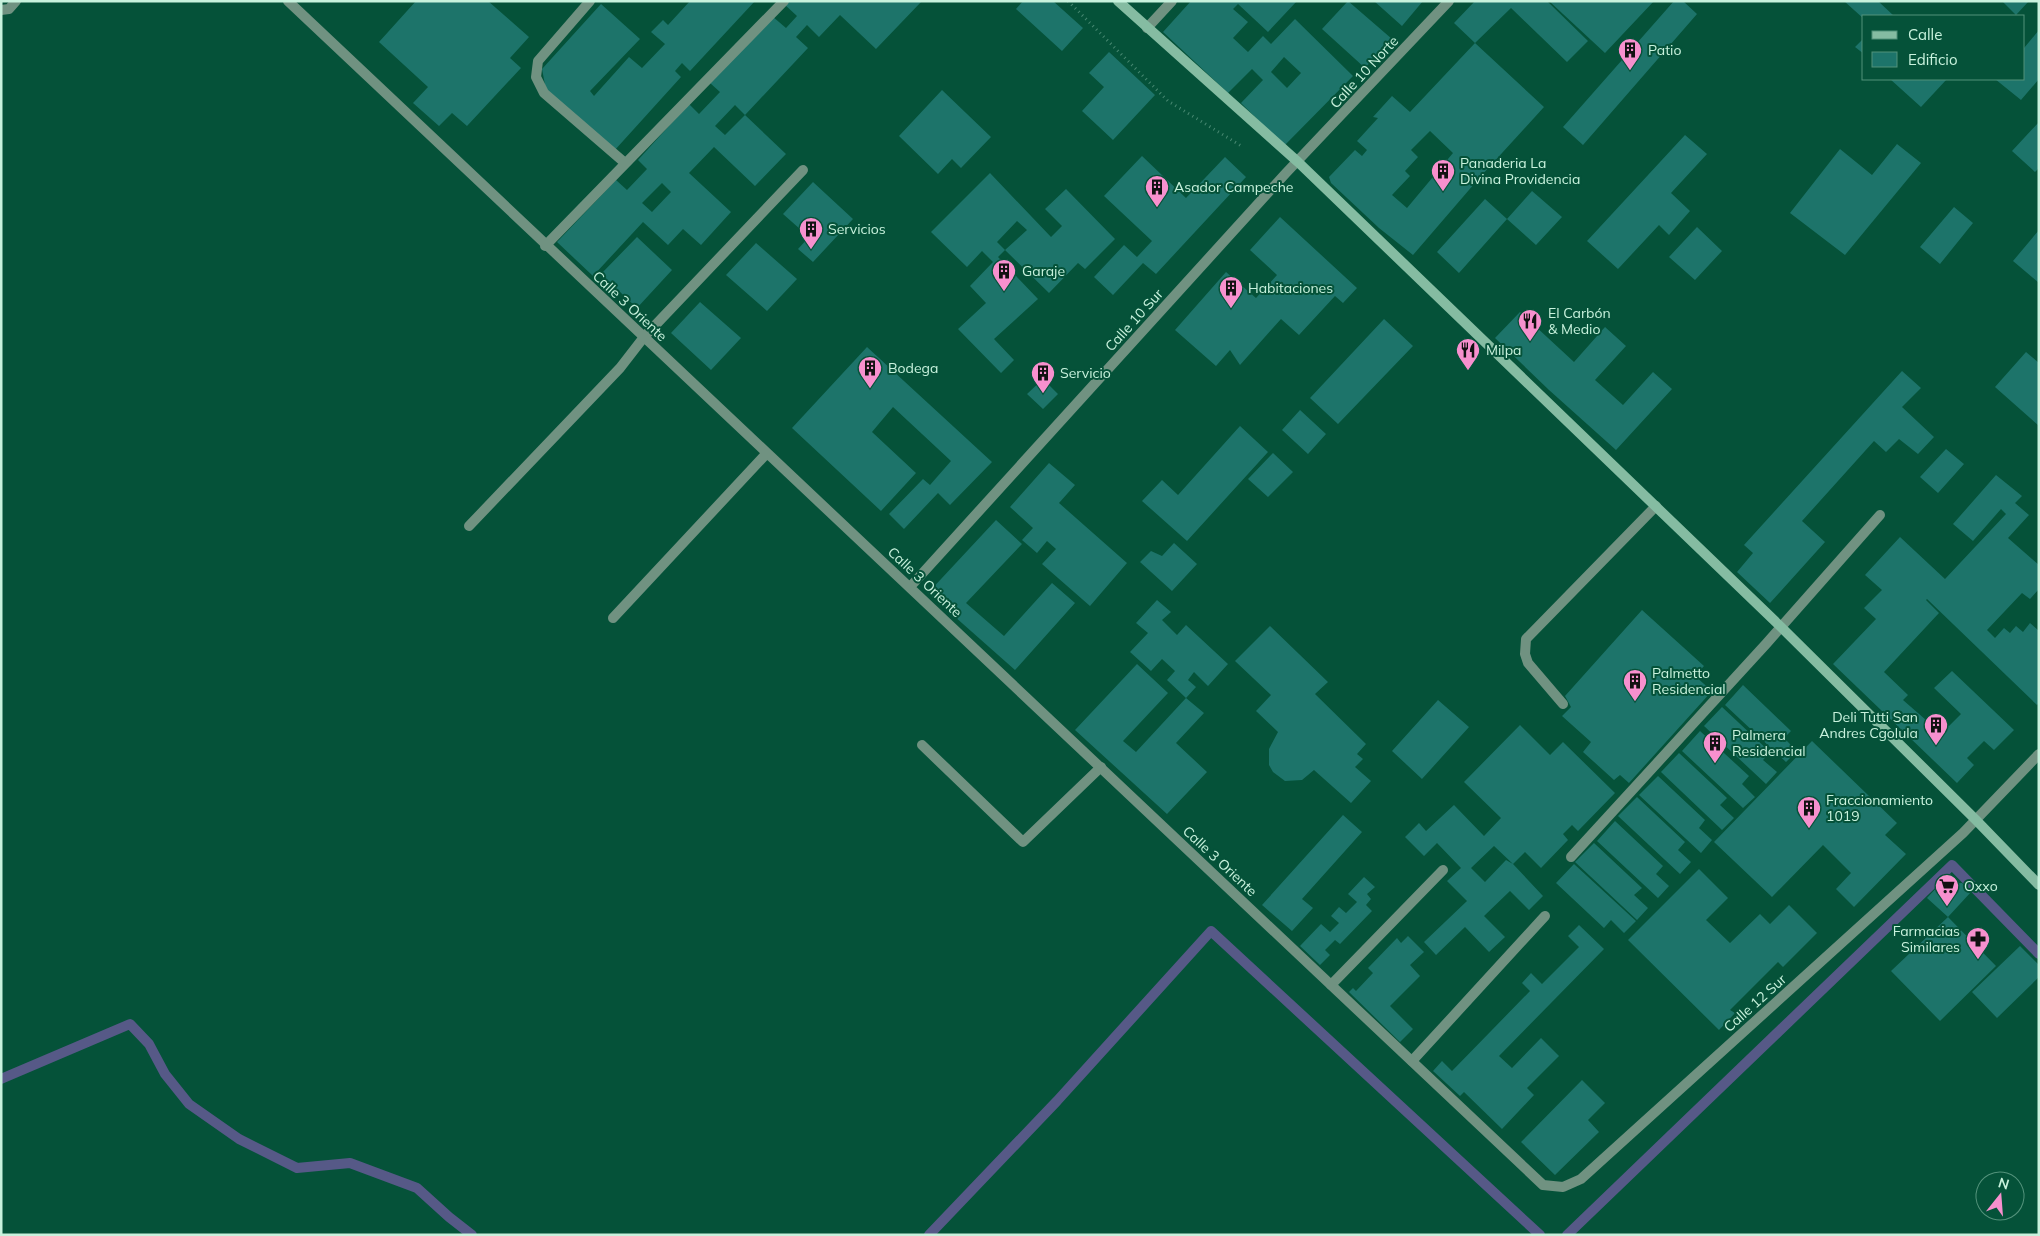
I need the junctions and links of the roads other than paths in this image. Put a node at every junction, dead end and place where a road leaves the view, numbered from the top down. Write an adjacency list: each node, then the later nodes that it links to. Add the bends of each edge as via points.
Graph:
1 (16, 1): 8 (street, via 9,9)
2 (288, 1): 13 (street, Calle 3 Oriente)
3 (590, 1): 11 (street, via 538,61 536,76 544,93)
4 (784, 1): 11 (street)
5 (1118, 1): 9 (main road)
6 (1172, 1): 9 (street)
7 (1449, 1): 10 (street, Calle 10 Norte)
8 (1, 10)
9 (1147, 28): 10 (main road)
10 (1298, 162): 16 (main road); 19 (street, Calle 10 Sur)
11 (625, 163): 13 (street)
12 (803, 170): 14 (street)
13 (545, 246): 14 (street, Calle 3 Oriente)
14 (644, 337): 15 (street, Calle 3 Oriente); 18 (street, via 620,368)
15 (768, 453): 19 (street, Calle 3 Oriente); 20 (street)
16 (1656, 506): 21 (main road); 22 (street, via 1526,639 1528,663)
17 (1880, 515): 21 (street)
18 (469, 526)
19 (910, 587): 25 (street, Calle 3 Oriente)
20 (613, 618)
21 (1780, 627): 26 (main road); 27 (street)
22 (1563, 704)
23 (922, 745): 25 (street, via 1023,842)
24 (2039, 754): 26 (street, Calle 12 Sur)
25 (1101, 767): 31 (street, Calle 3 Oriente)
26 (1976, 820): 29 (main road); 33 (street, Calle 12 Sur, via 1581,1179 1563,1188)
27 (1570, 857)
28 (1443, 870): 31 (street)
29 (2039, 885)
30 (1545, 916): 32 (street)
31 (1331, 985): 32 (street, Calle 3 Oriente)
32 (1412, 1061): 33 (street, Calle 3 Oriente)
33 (1543, 1185)

